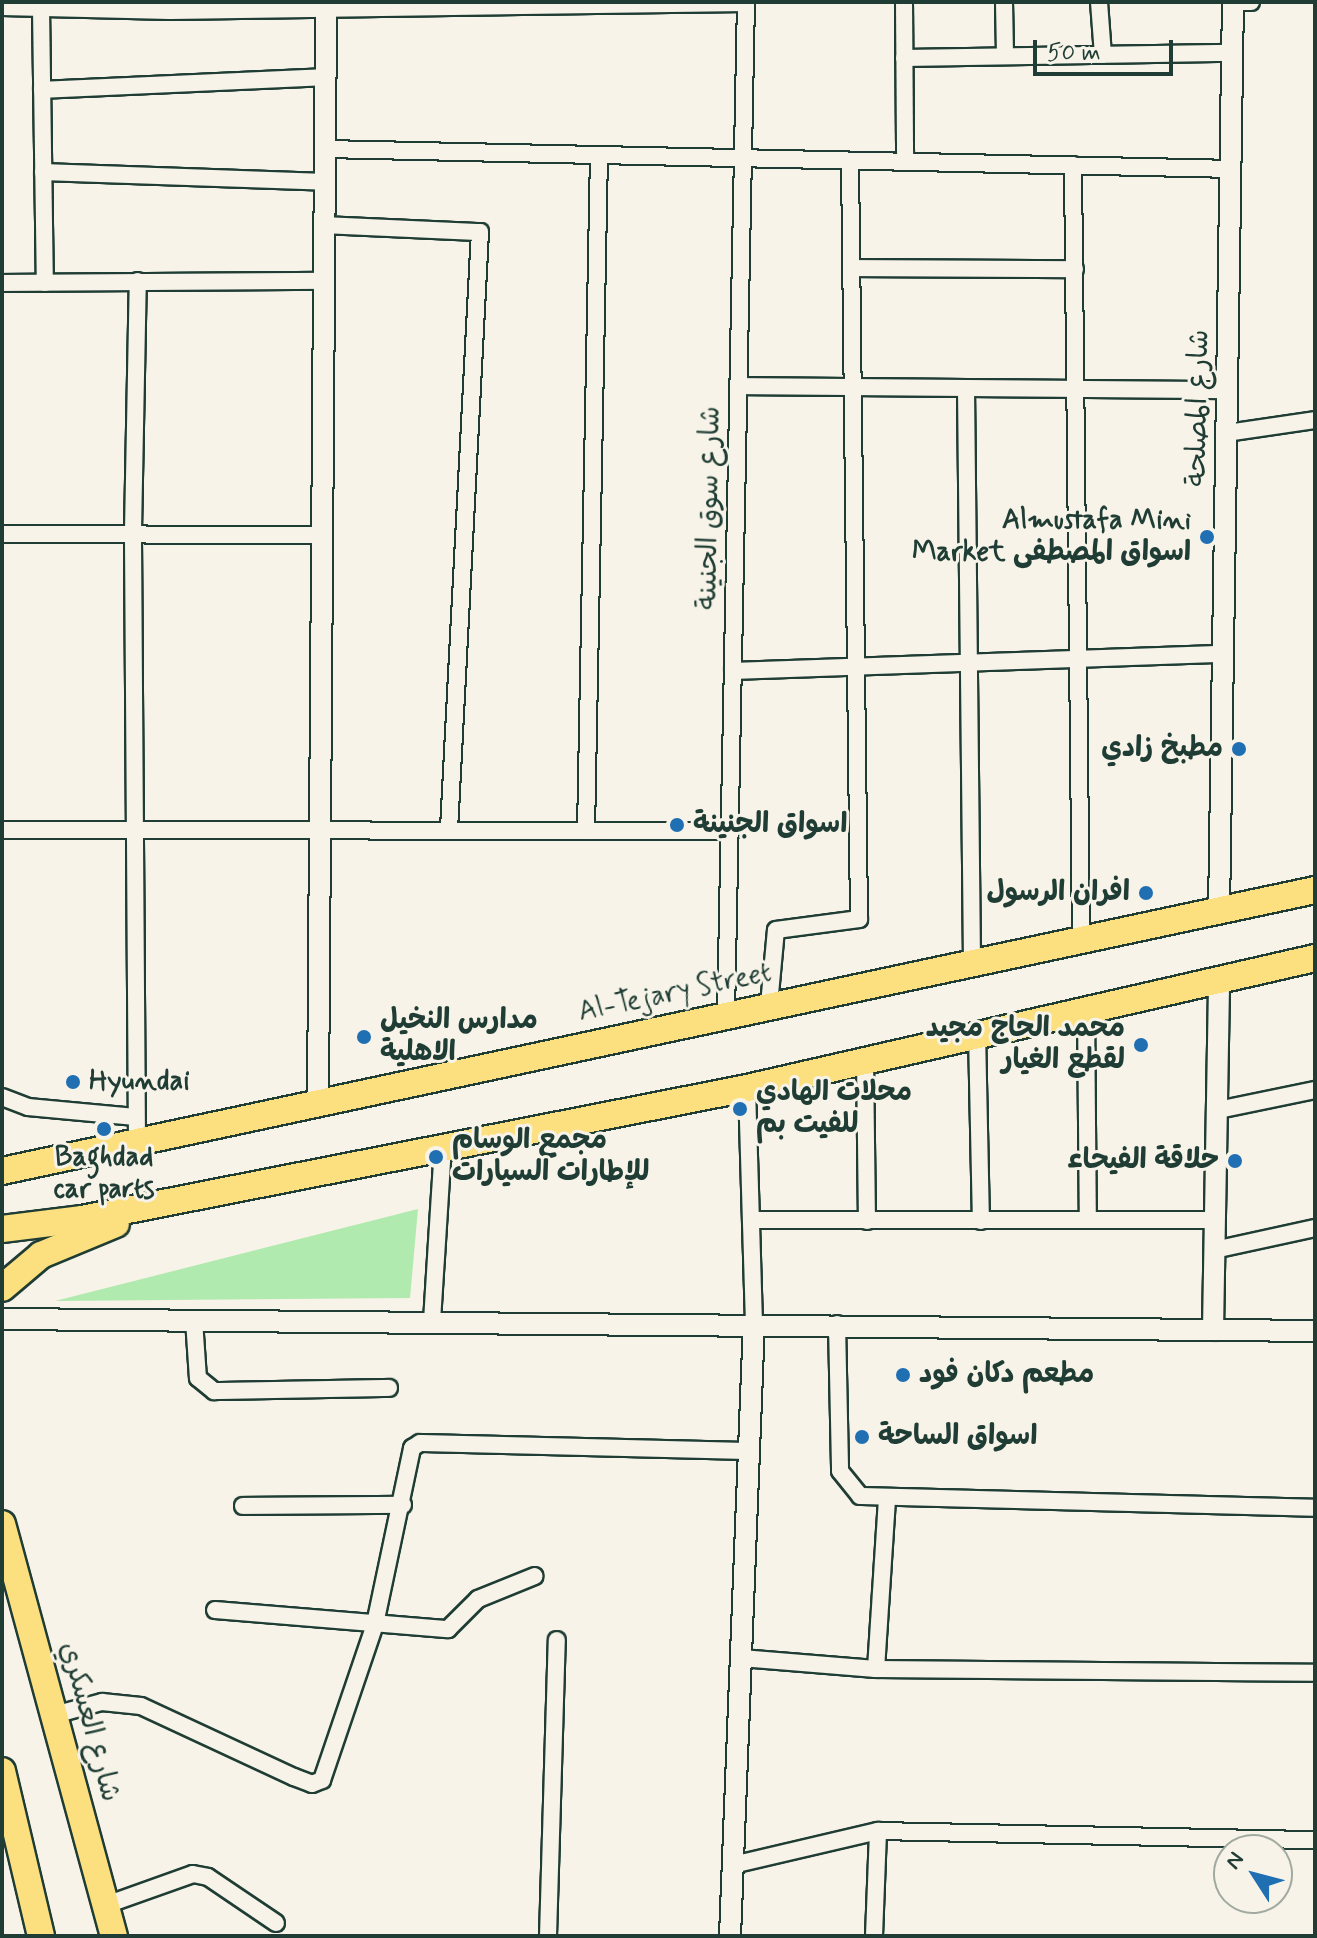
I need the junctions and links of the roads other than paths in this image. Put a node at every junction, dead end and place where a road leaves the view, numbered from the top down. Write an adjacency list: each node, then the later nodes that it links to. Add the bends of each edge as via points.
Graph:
1 (904, 2): 13 (street)
2 (1004, 2): 12 (street)
3 (1099, 2): 11 (street)
4 (1233, 2): 5 (street); 10 (street, شارع المصلحة)
5 (1251, 2)
6 (746, 3): 7 (street); 18 (street, شارع سوق الجنينة)
7 (326, 5): 9 (street); 14 (street)
8 (2, 7): 9 (street)
9 (41, 8): 15 (street)
10 (1233, 53): 11 (street); 22 (street, شارع المصلحة)
11 (1103, 55): 12 (street)
12 (1005, 56): 13 (street)
13 (904, 58): 20 (street)
14 (326, 77): 15 (street); 16 (street)
15 (42, 90): 23 (street)
16 (325, 149): 17 (street); 24 (street)
17 (599, 155): 18 (street); 51 (street)
18 (743, 158): 19 (street); 32 (street, شارع سوق الجنينة)
19 (850, 161): 20 (street); 26 (street)
20 (905, 162): 21 (street)
21 (1073, 165): 22 (street); 27 (street)
22 (1231, 169): 36 (street, شارع المصلحة)
23 (43, 172): 24 (street); 31 (street)
24 (325, 182): 25 (street)
25 (325, 225): 29 (street); 50 (street, via 480,232)
26 (851, 268): 27 (street); 33 (street)
27 (1075, 269): 35 (street)
28 (138, 281): 29 (street); 31 (street); 39 (street)
29 (324, 281): 41 (street)
30 (2, 283): 31 (street)
31 (45, 283)
32 (738, 386): 33 (street); 46 (street, شارع سوق الجنينة)
33 (853, 387): 34 (street); 45 (street)
34 (966, 388): 35 (street); 44 (street)
35 (1076, 389): 36 (street); 43 (street)
36 (1227, 390): 38 (street, شارع المصلحة)
37 (1315, 420): 38 (street)
38 (1227, 433): 42 (street, شارع المصلحة)
39 (133, 531): 40 (street); 41 (street); 48 (street)
40 (2, 534)
41 (322, 535): 49 (street)
42 (1223, 654): 43 (street); 54 (street, شارع المصلحة)
43 (1078, 660): 44 (street); 55 (street)
44 (968, 664): 45 (street); 57 (street)
45 (856, 667): 46 (street); 59 (street, via 859,919 776,930)
46 (733, 671): 52 (street, شارع سوق الجنينة)
47 (2, 830): 48 (street)
48 (138, 830): 49 (street); 69 (street)
49 (320, 830): 50 (street); 67 (street)
50 (449, 830): 51 (street)
51 (586, 831): 52 (street)
52 (729, 831): 61 (street, شارع سوق الجنينة)
53 (1315, 890): 54 (main road, Al-Tejary Street)
54 (1219, 911): 55 (main road, Al-Tejary Street)
55 (1081, 938): 57 (main road, Al-Tejary Street)
56 (1315, 958): 58 (main road)
57 (972, 959): 59 (main road, Al-Tejary Street)
58 (1219, 980): 60 (main road); 68 (street)
59 (769, 1005): 61 (main road, Al-Tejary Street)
60 (1086, 1007): 62 (main road); 76 (street)
61 (726, 1015): 67 (main road, Al-Tejary Street)
62 (977, 1033): 63 (main road); 79 (street)
63 (865, 1059): 64 (main road); 78 (street)
64 (747, 1088): 70 (main road); 75 (street)
65 (1315, 1090): 68 (street)
66 (2, 1097): 69 (street)
67 (318, 1102): 69 (main road, Al-Tejary Street)
68 (1218, 1110): 77 (street)
69 (136, 1129): 71 (main road, Al-Tejary Street)
70 (443, 1148): 74 (main road); 86 (street)
71 (83, 1152): 72 (main road); 73 (main road, Al-Tejary Street)
72 (2, 1153)
73 (2, 1171)
74 (182, 1199): 81 (main road); 83 (main road, via 57,1247)
75 (751, 1220): 78 (street); 87 (street)
76 (1088, 1220): 77 (street); 79 (street)
77 (1215, 1220): 82 (street)
78 (867, 1221): 79 (street)
79 (981, 1221)
80 (1315, 1228): 82 (street)
81 (2, 1229)
82 (1214, 1250): 89 (street)
83 (2, 1288)
84 (2, 1319): 85 (street)
85 (194, 1320): 86 (street); 91 (street, via 198,1378 214,1391)
86 (432, 1321): 87 (street)
87 (754, 1323): 88 (street); 92 (street)
88 (837, 1324): 89 (street); 93 (street, via 840,1471 860,1496)
89 (1213, 1330): 90 (street)
90 (1315, 1331)
91 (389, 1388)
92 (749, 1451): 94 (street, via 420,1443 409,1455); 102 (street)
93 (887, 1500): 96 (street); 103 (street)
94 (403, 1505): 95 (street); 100 (street)
95 (243, 1506)
96 (1315, 1508)
97 (2, 1524): 105 (main road, شارع العسكري)
98 (535, 1576): 100 (street, via 478,1599 448,1629)
99 (215, 1610): 100 (street)
100 (375, 1624): 105 (street, via 328,1772 312,1784 141,1706 102,1702)
101 (557, 1640): 114 (street)
102 (741, 1658): 103 (street); 109 (street)
103 (876, 1669): 104 (street)
104 (1315, 1673)
105 (54, 1715): 110 (main road, شارع العسكري)
106 (2, 1771): 112 (main road)
107 (878, 1831): 108 (street); 109 (street); 116 (street)
108 (1315, 1840)
109 (733, 1865): 115 (street)
110 (106, 1905): 111 (street, via 193,1874 208,1877); 113 (main road, شارع العسكري)
111 (276, 1923)
112 (41, 1936)
113 (114, 1936)
114 (548, 1936)
115 (730, 1936)
116 (874, 1936)

